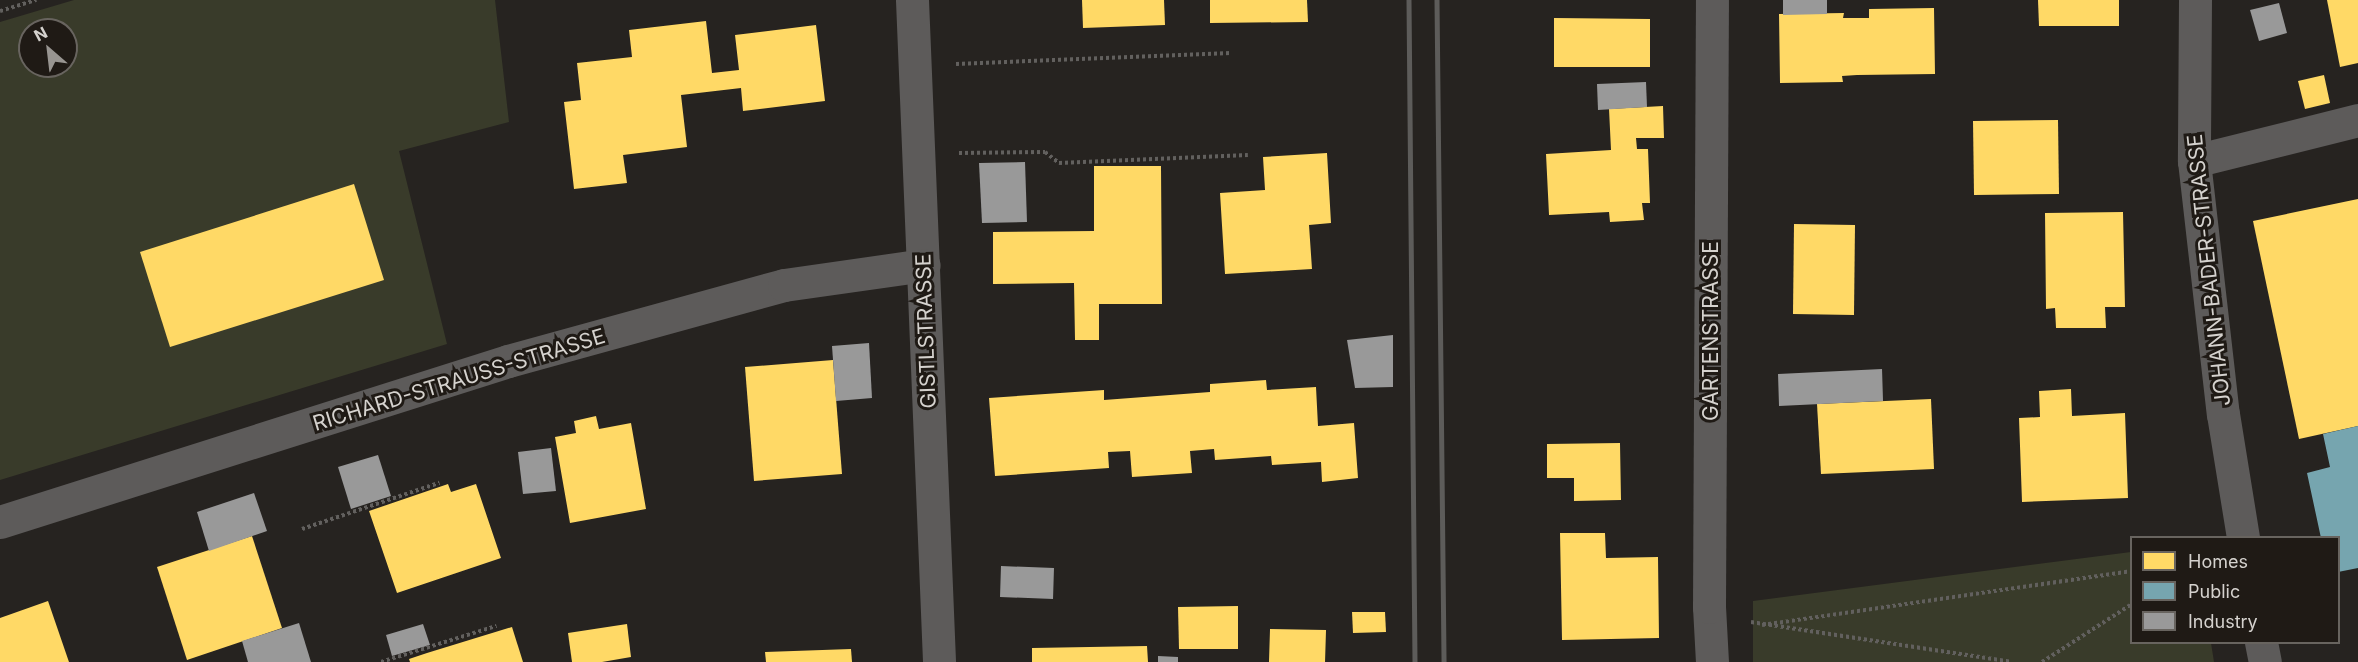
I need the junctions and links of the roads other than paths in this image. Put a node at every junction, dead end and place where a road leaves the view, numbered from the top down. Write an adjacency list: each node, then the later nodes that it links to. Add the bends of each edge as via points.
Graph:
1 (912, 0): 6 (street, GISTLSTRASSE)
2 (1712, 0): 11 (street, GARTENSTRASSE, via 1709,607)
3 (2195, 0): 5 (street, JOHANN-BADER-STRASSE)
4 (2358, 120): 5 (street)
5 (2194, 161): 8 (street, JOHANN-BADER-STRASSE, via 2223,414)
6 (924, 265): 7 (street, RICHARD-STRAUSS-STRASSE, via 784,285 508,361); 10 (street, GISTLSTRASSE)
7 (0, 522)
8 (2243, 536)
9 (2261, 644): 12 (street)
10 (939, 662)
11 (1712, 662)
12 (2265, 662)

